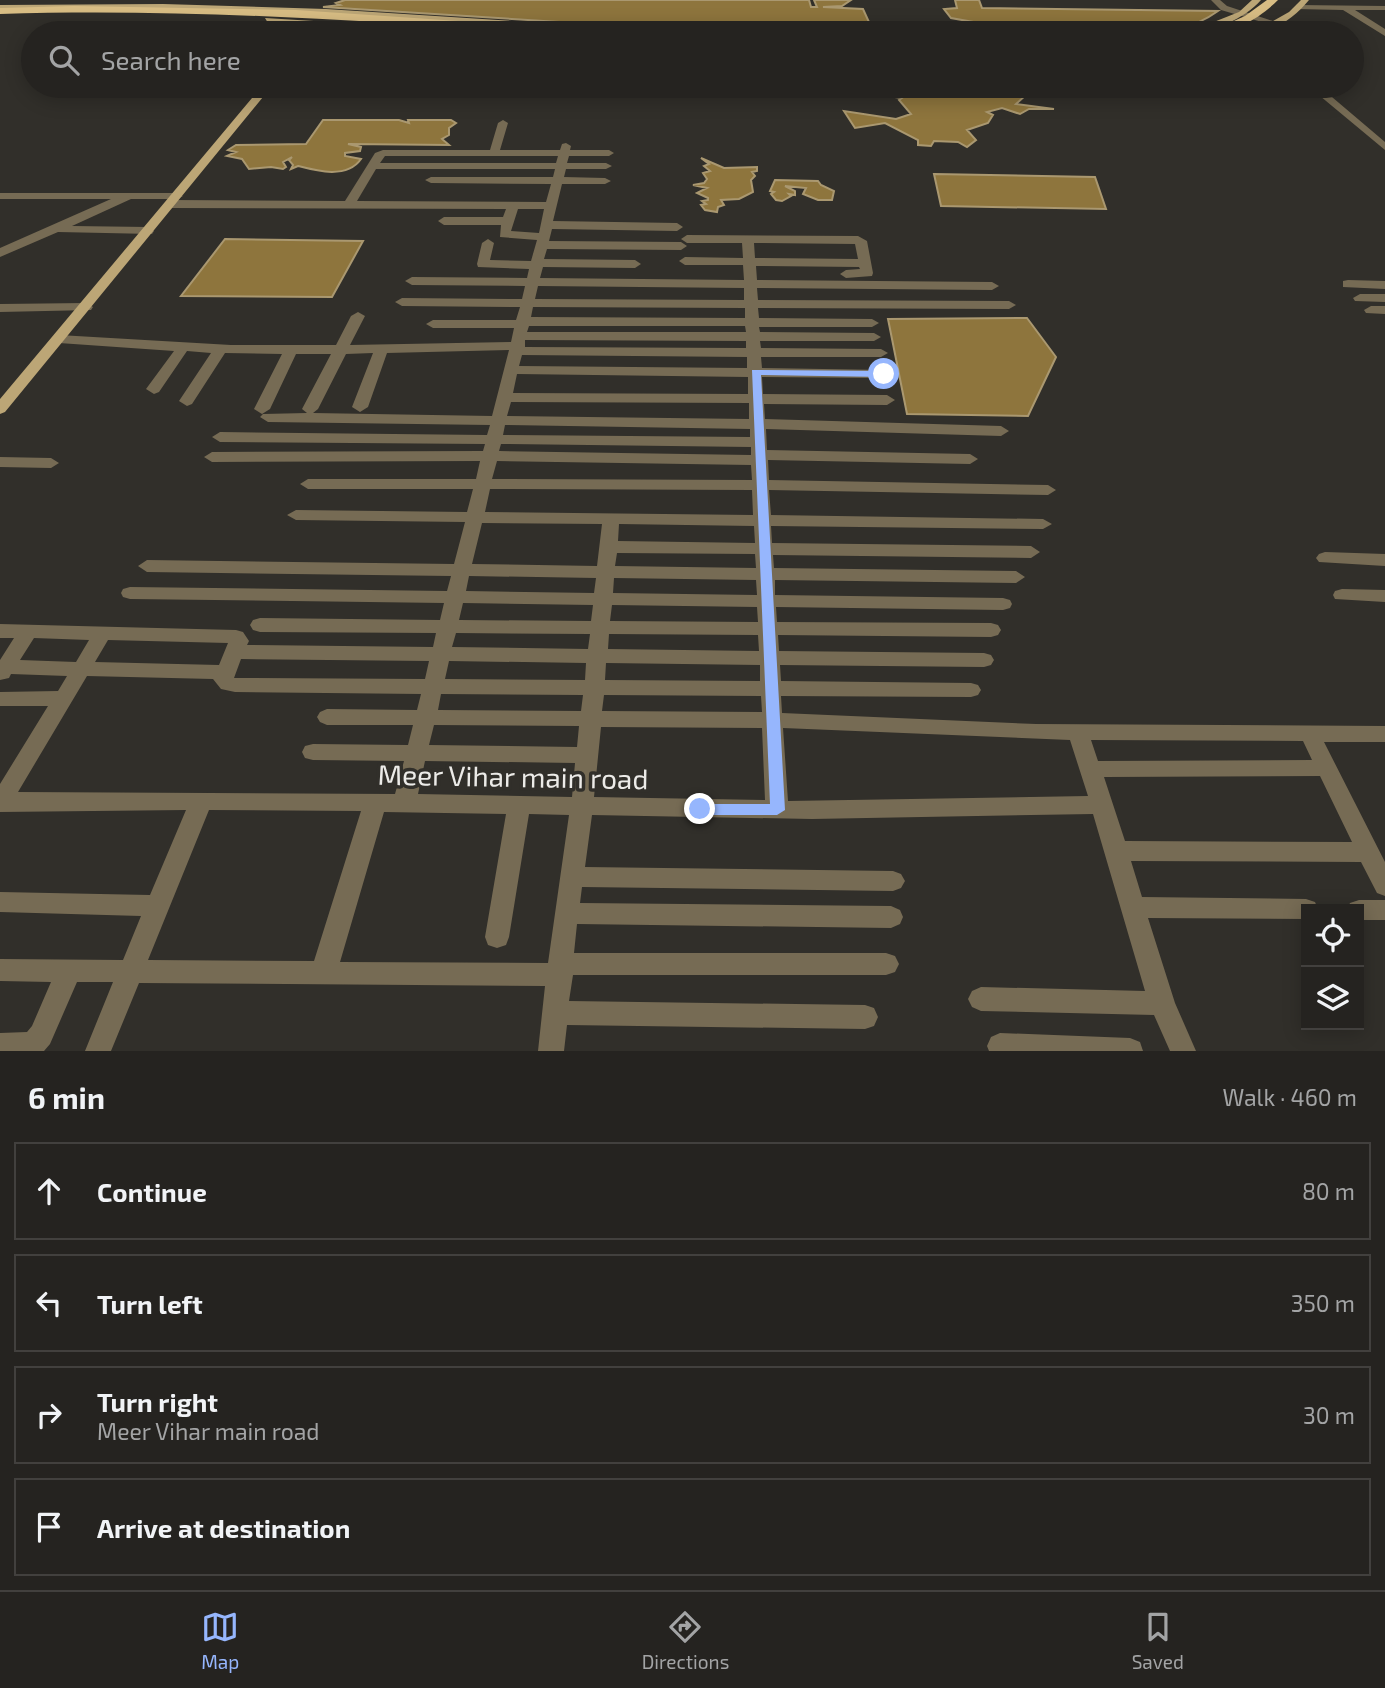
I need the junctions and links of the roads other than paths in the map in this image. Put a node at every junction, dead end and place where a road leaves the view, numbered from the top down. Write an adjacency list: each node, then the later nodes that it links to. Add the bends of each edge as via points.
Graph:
1 (334, 0): 10 (main road)
2 (1214, 0): 12 (street, via 1224,8)
3 (1257, 0): 12 (main road)
4 (1273, 0): 12 (highway)
5 (1289, 0): 12 (highway)
6 (1301, 4): 7 (street); 12 (main road, via 1292,14)
7 (1346, 8): 8 (street); 22 (street)
8 (1385, 8)
9 (0, 13): 10 (main road, via 140,4); 11 (highway, via 131,11)
10 (306, 15): 11 (highway); 15 (highway); 16 (highway); 17 (main road)
11 (283, 17): 13 (main road); 14 (main road)
12 (1258, 18): 18 (main road); 19 (highway); 20 (highway); 21 (main road)
13 (290, 21)
14 (327, 21)
15 (380, 21)
16 (401, 21)
17 (422, 21)
18 (1244, 21)
19 (1249, 21)
20 (1253, 21)
21 (1258, 21)
22 (1381, 27): 23 (street)
23 (1385, 33)
24 (257, 98): 40 (main road)
25 (1327, 98): 27 (street)
26 (503, 123): 29 (street)
27 (1385, 147)
28 (565, 149): 29 (street); 30 (street); 32 (street)
29 (494, 153): 31 (street, via 389,152 379,155)
30 (609, 153)
31 (373, 166): 32 (street); 41 (street)
32 (561, 166): 33 (street); 35 (street)
33 (606, 166)
34 (430, 180): 35 (street)
35 (557, 185): 36 (street); 37 (street); 43 (street)
36 (603, 185)
37 (442, 189)
38 (0, 196): 39 (street)
39 (129, 196): 40 (street); 47 (street)
40 (174, 200): 41 (street); 48 (main road)
41 (349, 205): 42 (street)
42 (513, 206): 43 (street); 45 (street)
43 (553, 206): 49 (street)
44 (444, 221): 45 (street)
45 (508, 222): 49 (street, via 504,232 508,236)
46 (677, 227): 49 (street)
47 (54, 229): 48 (street); 51 (street)
48 (148, 231): 65 (main road)
49 (545, 236): 52 (street); 55 (street)
50 (488, 243): 55 (street, via 483,264)
51 (0, 253)
52 (685, 254): 53 (street); 53 (street)
53 (750, 262): 53 (street, via 864,257 861,242 855,239); 55 (street); 59 (street); 69 (street)
54 (635, 264): 55 (street)
55 (537, 270): 56 (street); 63 (street)
56 (412, 281)
57 (1348, 284): 58 (street)
58 (1385, 285)
59 (992, 286)
60 (1360, 298): 61 (street)
61 (1385, 298)
62 (402, 302): 63 (street)
63 (528, 303): 69 (street); 71 (street)
64 (1009, 305): 69 (street)
65 (86, 307): 66 (street); 72 (main road)
66 (0, 308)
67 (358, 316): 76 (street)
68 (433, 324): 71 (street)
69 (754, 329): 70 (street); 71 (street); 71 (street); 78 (street); 80 (street)
70 (873, 330)
71 (520, 336): 77 (street); 79 (street)
72 (59, 339): 73 (street); 88 (main road)
73 (184, 346): 74 (street); 82 (street)
74 (220, 348): 75 (street); 86 (street)
75 (291, 350): 76 (street); 90 (street, via 265,413)
76 (339, 350): 77 (street); 89 (street)
77 (381, 350): 87 (street)
78 (881, 353)
79 (512, 370): 80 (street); 83 (street)
80 (756, 372): 81 (street); 84 (street)
81 (884, 374)
82 (154, 389)
83 (505, 397): 84 (street); 90 (street)
84 (757, 398): 85 (street); 94 (street)
85 (887, 400)
86 (187, 401)
87 (360, 407)
88 (0, 409)
89 (310, 409)
90 (499, 420): 93 (street); 94 (street)
91 (1001, 431): 94 (street)
92 (220, 437): 93 (street)
93 (495, 438): 94 (street); 96 (street)
94 (759, 445): 96 (street); 97 (street); 102 (street)
95 (212, 457): 96 (street)
96 (490, 457): 101 (street)
97 (970, 459)
98 (0, 462): 99 (street)
99 (51, 463)
100 (307, 484): 101 (street)
101 (483, 485): 102 (street); 105 (street)
102 (761, 485): 103 (street); 107 (street)
103 (1048, 490)
104 (296, 516): 105 (street)
105 (475, 517): 106 (street); 115 (street)
106 (611, 519): 107 (street); 109 (street)
107 (763, 521): 108 (street); 110 (street)
108 (1043, 524)
109 (608, 547): 110 (street); 116 (street)
110 (764, 549): 111 (street); 117 (street)
111 (1031, 552)
112 (1325, 558): 113 (street)
113 (1385, 560)
114 (147, 566): 115 (street)
115 (463, 568): 116 (street); 121 (street)
116 (606, 570): 117 (street); 123 (street)
117 (766, 574): 118 (street); 124 (street)
118 (1016, 577)
119 (130, 593): 121 (street)
120 (1342, 595): 122 (street)
121 (456, 596): 123 (street); 127 (street)
122 (1385, 596)
123 (603, 598): 124 (street); 128 (street)
124 (767, 601): 125 (street); 129 (street)
125 (1003, 604)
126 (260, 625): 127 (street)
127 (448, 626): 128 (street); 135 (street)
128 (600, 626): 129 (street); 136 (street)
129 (768, 630): 130 (street); 137 (street)
130 (991, 630)
131 (0, 631): 132 (street)
132 (28, 632): 133 (street); 140 (street)
133 (103, 633): 134 (street, via 236,638); 139 (street)
134 (234, 652): 135 (street); 141 (street)
135 (441, 654): 136 (street); 142 (street)
136 (597, 656): 137 (street); 143 (street)
137 (770, 656): 138 (street); 144 (street)
138 (984, 660)
139 (80, 668): 140 (street); 141 (street); 146 (street)
140 (2, 670)
141 (225, 672): 142 (street, via 224,681 235,685)
142 (433, 685): 143 (street); 149 (street)
143 (594, 685): 144 (street); 150 (street)
144 (771, 690): 145 (street); 151 (street)
145 (971, 690)
146 (63, 698): 147 (street); 161 (street)
147 (0, 699)
148 (327, 717): 149 (street)
149 (425, 717): 150 (street); 156 (street)
150 (591, 719): 151 (street); 157 (street)
151 (773, 720): 152 (street); 167 (street)
152 (1078, 732): 153 (street); 159 (street)
153 (1310, 734): 154 (street); 158 (street)
154 (1385, 734)
155 (313, 752): 156 (street)
156 (417, 752): 157 (street); 163 (street)
157 (587, 755): 166 (street)
158 (1327, 768): 159 (street); 169 (street)
159 (1090, 769): 165 (street)
160 (201, 801): 161 (street, Meer Vihar main road); 162 (street, Meer Vihar main road); 174 (street)
161 (0, 802)
162 (375, 803): 163 (street, Meer Vihar main road); 187 (street)
163 (404, 804): 164 (street, Meer Vihar main road)
164 (519, 805): 166 (street, Meer Vihar main road); 181 (street)
165 (1102, 805): 167 (street, Meer Vihar main road); 168 (street)
166 (582, 806): 167 (street, Meer Vihar main road); 170 (street)
167 (777, 810)
168 (1115, 850): 169 (street); 175 (street)
169 (1368, 852): 172 (street)
170 (571, 877): 171 (street); 179 (street)
171 (893, 881)
172 (1385, 886)
173 (0, 902): 174 (street)
174 (159, 906): 185 (street)
175 (1131, 907): 176 (street); 189 (street)
176 (1301, 909)
177 (1364, 910): 178 (street)
178 (1385, 910)
179 (566, 913): 180 (street); 186 (street)
180 (891, 917)
181 (497, 937)
182 (886, 964): 186 (street)
183 (0, 970): 184 (street)
184 (69, 970): 185 (street); 192 (street, via 33,1044)
185 (132, 970): 187 (street); 194 (street)
186 (561, 970): 187 (street); 190 (street)
187 (324, 971)
188 (981, 999): 189 (street)
189 (1162, 1003): 197 (street)
190 (555, 1013): 191 (street); 195 (street)
191 (865, 1017)
192 (0, 1046)
193 (1000, 1046): 196 (street)
194 (98, 1051)
195 (551, 1051)
196 (1130, 1051)
197 (1183, 1051)

